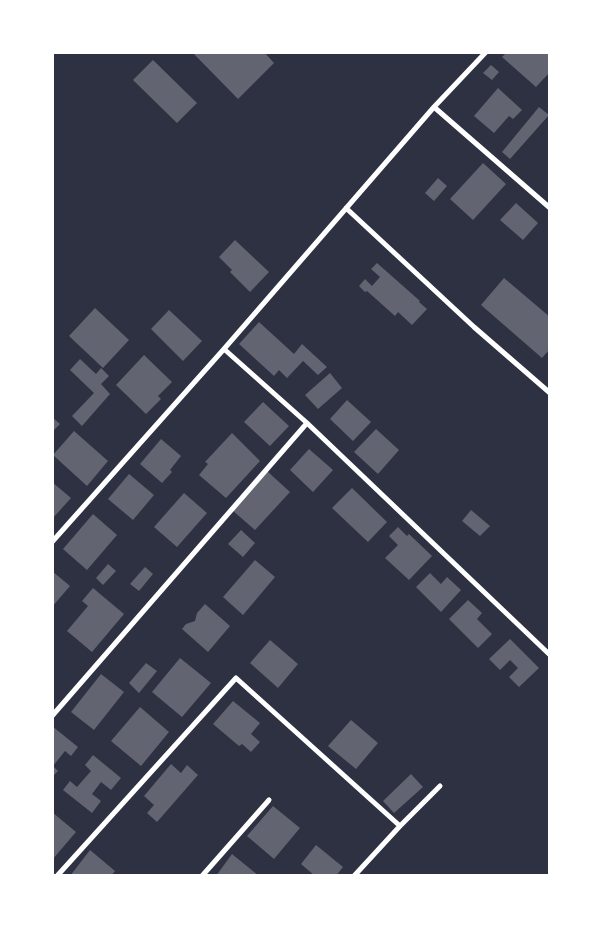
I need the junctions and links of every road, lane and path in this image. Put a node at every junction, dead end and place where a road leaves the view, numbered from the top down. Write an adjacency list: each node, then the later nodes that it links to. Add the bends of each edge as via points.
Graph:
1 (486, 52): 2 (street)
2 (434, 106): 3 (street); 4 (street)
3 (346, 208): 5 (street); 6 (street)
4 (550, 208)
5 (224, 349): 7 (street); 8 (street)
6 (550, 393)
7 (307, 423): 9 (street); 10 (street)
8 (52, 542)
9 (550, 655)
10 (52, 716)
11 (440, 786): 13 (street)
12 (269, 800): 15 (street)
13 (400, 826): 14 (street, via 236,678); 16 (street)
14 (57, 876)
15 (202, 876)
16 (354, 876)

